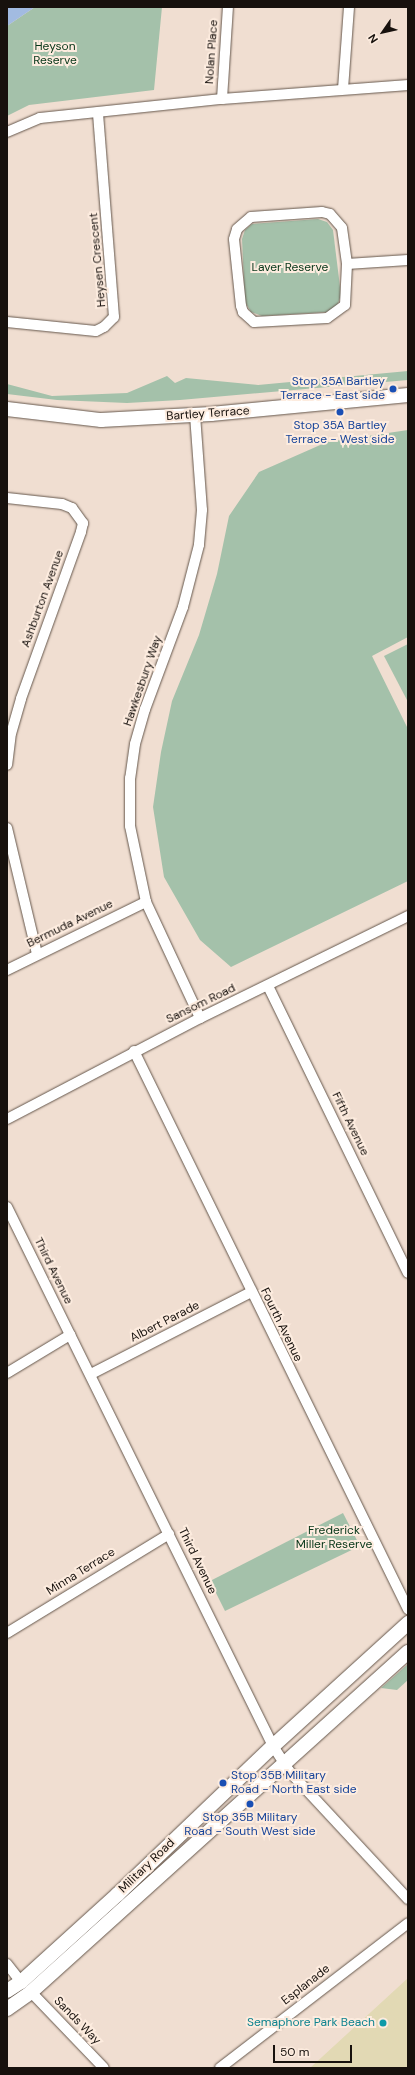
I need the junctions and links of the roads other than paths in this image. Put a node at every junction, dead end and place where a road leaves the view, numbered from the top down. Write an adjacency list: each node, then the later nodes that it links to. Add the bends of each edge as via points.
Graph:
1 (228, 7): 5 (street, Nolan Place)
2 (349, 7): 4 (street)
3 (408, 85): 4 (street)
4 (343, 89): 5 (street)
5 (222, 99): 6 (street)
6 (98, 113): 7 (street, via 40,118); 10 (street, Heysen Crescent, via 114,317 104,327 96,330)
7 (7, 132)
8 (408, 260): 9 (street)
9 (347, 264): 9 (street, via 342,228 330,214 322,212 251,217 237,229 234,239 241,306 243,312 254,322 327,318 335,314 342,309 347,300)
10 (7, 322)
11 (408, 395): 13 (main road, Bartley Terrace)
12 (7, 409): 13 (main road, Bartley Terrace, via 101,420)
13 (195, 415): 17 (street, Hawkesbury Way, via 202,510 198,552 183,607 145,709 135,744 130,778 130,826)
14 (7, 498): 15 (street, Ashburton Avenue, via 62,504 72,508 82,523 81,532 21,699 11,733)
15 (7, 765)
16 (7, 828): 19 (street)
17 (146, 902): 19 (street, Bermuda Avenue); 22 (street, Hawkesbury Way)
18 (408, 916): 21 (street, Sansom Road)
19 (37, 954): 20 (street, Bermuda Avenue)
20 (7, 970)
21 (268, 986): 22 (street, Sansom Road); 26 (street, Fifth Avenue)
22 (200, 1018): 23 (street, Sansom Road)
23 (134, 1051): 24 (street, Sansom Road); 27 (street, Fourth Avenue)
24 (7, 1119)
25 (7, 1207): 28 (street, Third Avenue)
26 (408, 1272)
27 (250, 1292): 30 (street, Albert Parade); 32 (street, Fourth Avenue)
28 (70, 1334): 29 (street); 30 (street, Third Avenue)
29 (7, 1373)
30 (91, 1374): 31 (street, Third Avenue)
31 (169, 1534): 34 (street, Minna Terrace); 36 (street, Third Avenue)
32 (408, 1609)
33 (408, 1624): 36 (main road, Military Road)
34 (7, 1633)
35 (408, 1652): 37 (main road, Military Road)
36 (273, 1746): 37 (street, Third Avenue); 41 (main road, Military Road)
37 (284, 1762): 38 (street, Third Avenue); 43 (main road, Military Road)
38 (407, 1898)
39 (408, 1923): 46 (street, Esplanade)
40 (7, 1964): 41 (street)
41 (21, 1982): 42 (main road, Military Road); 43 (main road)
42 (7, 1991)
43 (31, 1992): 44 (main road, Military Road); 45 (street, Sands Way)
44 (7, 2009)
45 (104, 2068)
46 (220, 2068)

